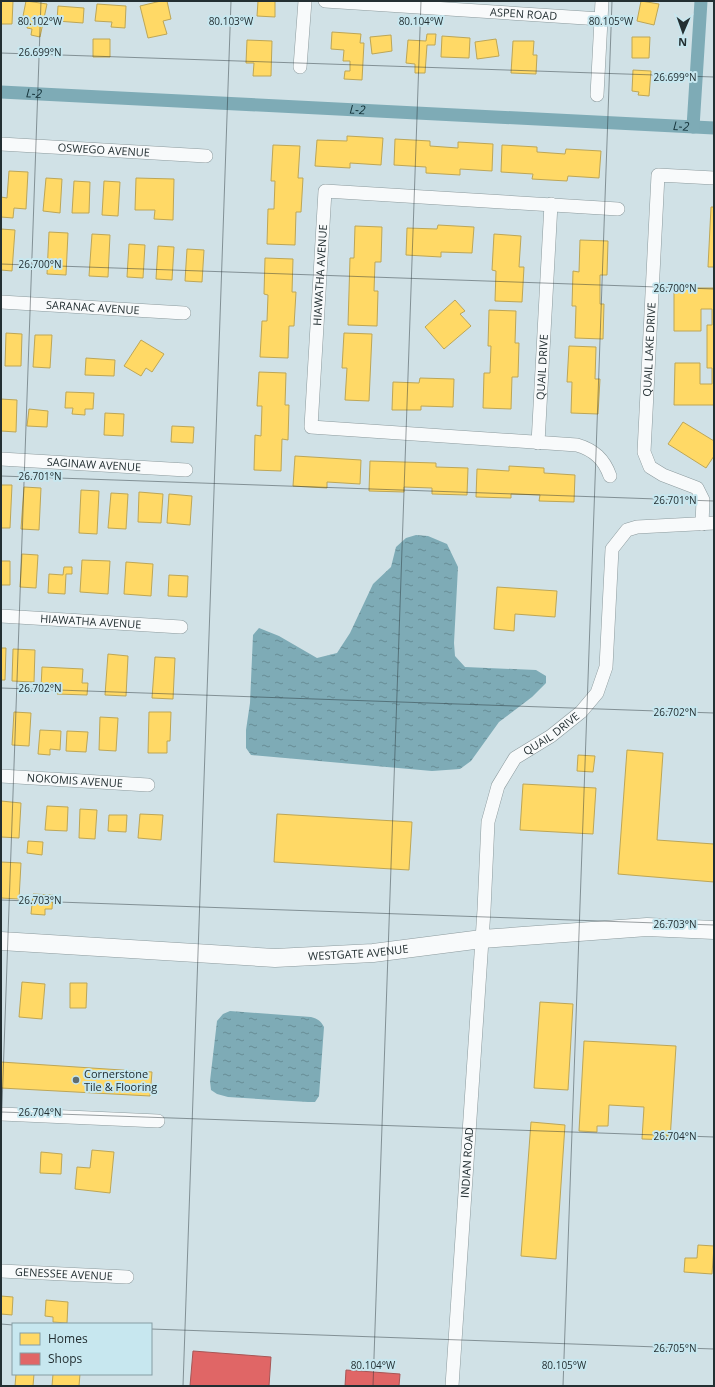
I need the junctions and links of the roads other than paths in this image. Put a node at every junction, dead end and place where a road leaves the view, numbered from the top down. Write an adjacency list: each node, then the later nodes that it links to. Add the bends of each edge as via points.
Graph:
1 (305, 1): 5 (street)
2 (325, 1): 4 (street, ASPEN ROAD)
3 (602, 1): 4 (street)
4 (601, 19): 6 (street)
5 (300, 67)
6 (597, 94)
7 (1, 144): 8 (street, OSWEGO AVENUE)
8 (206, 156)
9 (714, 178): 18 (street, QUAIL LAKE DRIVE, via 658,175 644,452 650,467 663,475 697,488)
10 (551, 204): 11 (street, HIAWATHA AVENUE); 14 (street, QUAIL DRIVE); 14 (street, HIAWATHA AVENUE, via 325,191 311,427)
11 (618, 209)
12 (1, 302): 13 (street, SARANAC AVENUE)
13 (184, 313)
14 (538, 443): 17 (street, via 577,445 586,448 601,459)
15 (1, 459): 16 (street, SAGINAW AVENUE)
16 (186, 470)
17 (610, 476)
18 (708, 523): 19 (street, QUAIL LAKE DRIVE, via 637,527 627,530)
19 (612, 549): 25 (street, QUAIL DRIVE, via 606,667 597,693 581,712 515,758 498,786 488,822)
20 (1, 616): 21 (street, HIAWATHA AVENUE)
21 (181, 627)
22 (1, 776): 23 (street, NOKOMIS AVENUE)
23 (148, 785)
24 (714, 930): 25 (street, WESTGATE AVENUE, via 647,927)
25 (482, 939): 26 (street, WESTGATE AVENUE, via 373,953 275,958); 31 (street, INDIAN ROAD)
26 (1, 941)
27 (1, 1114): 28 (street)
28 (158, 1121)
29 (1, 1271): 30 (street, GENESSEE AVENUE)
30 (127, 1277)
31 (452, 1386)

